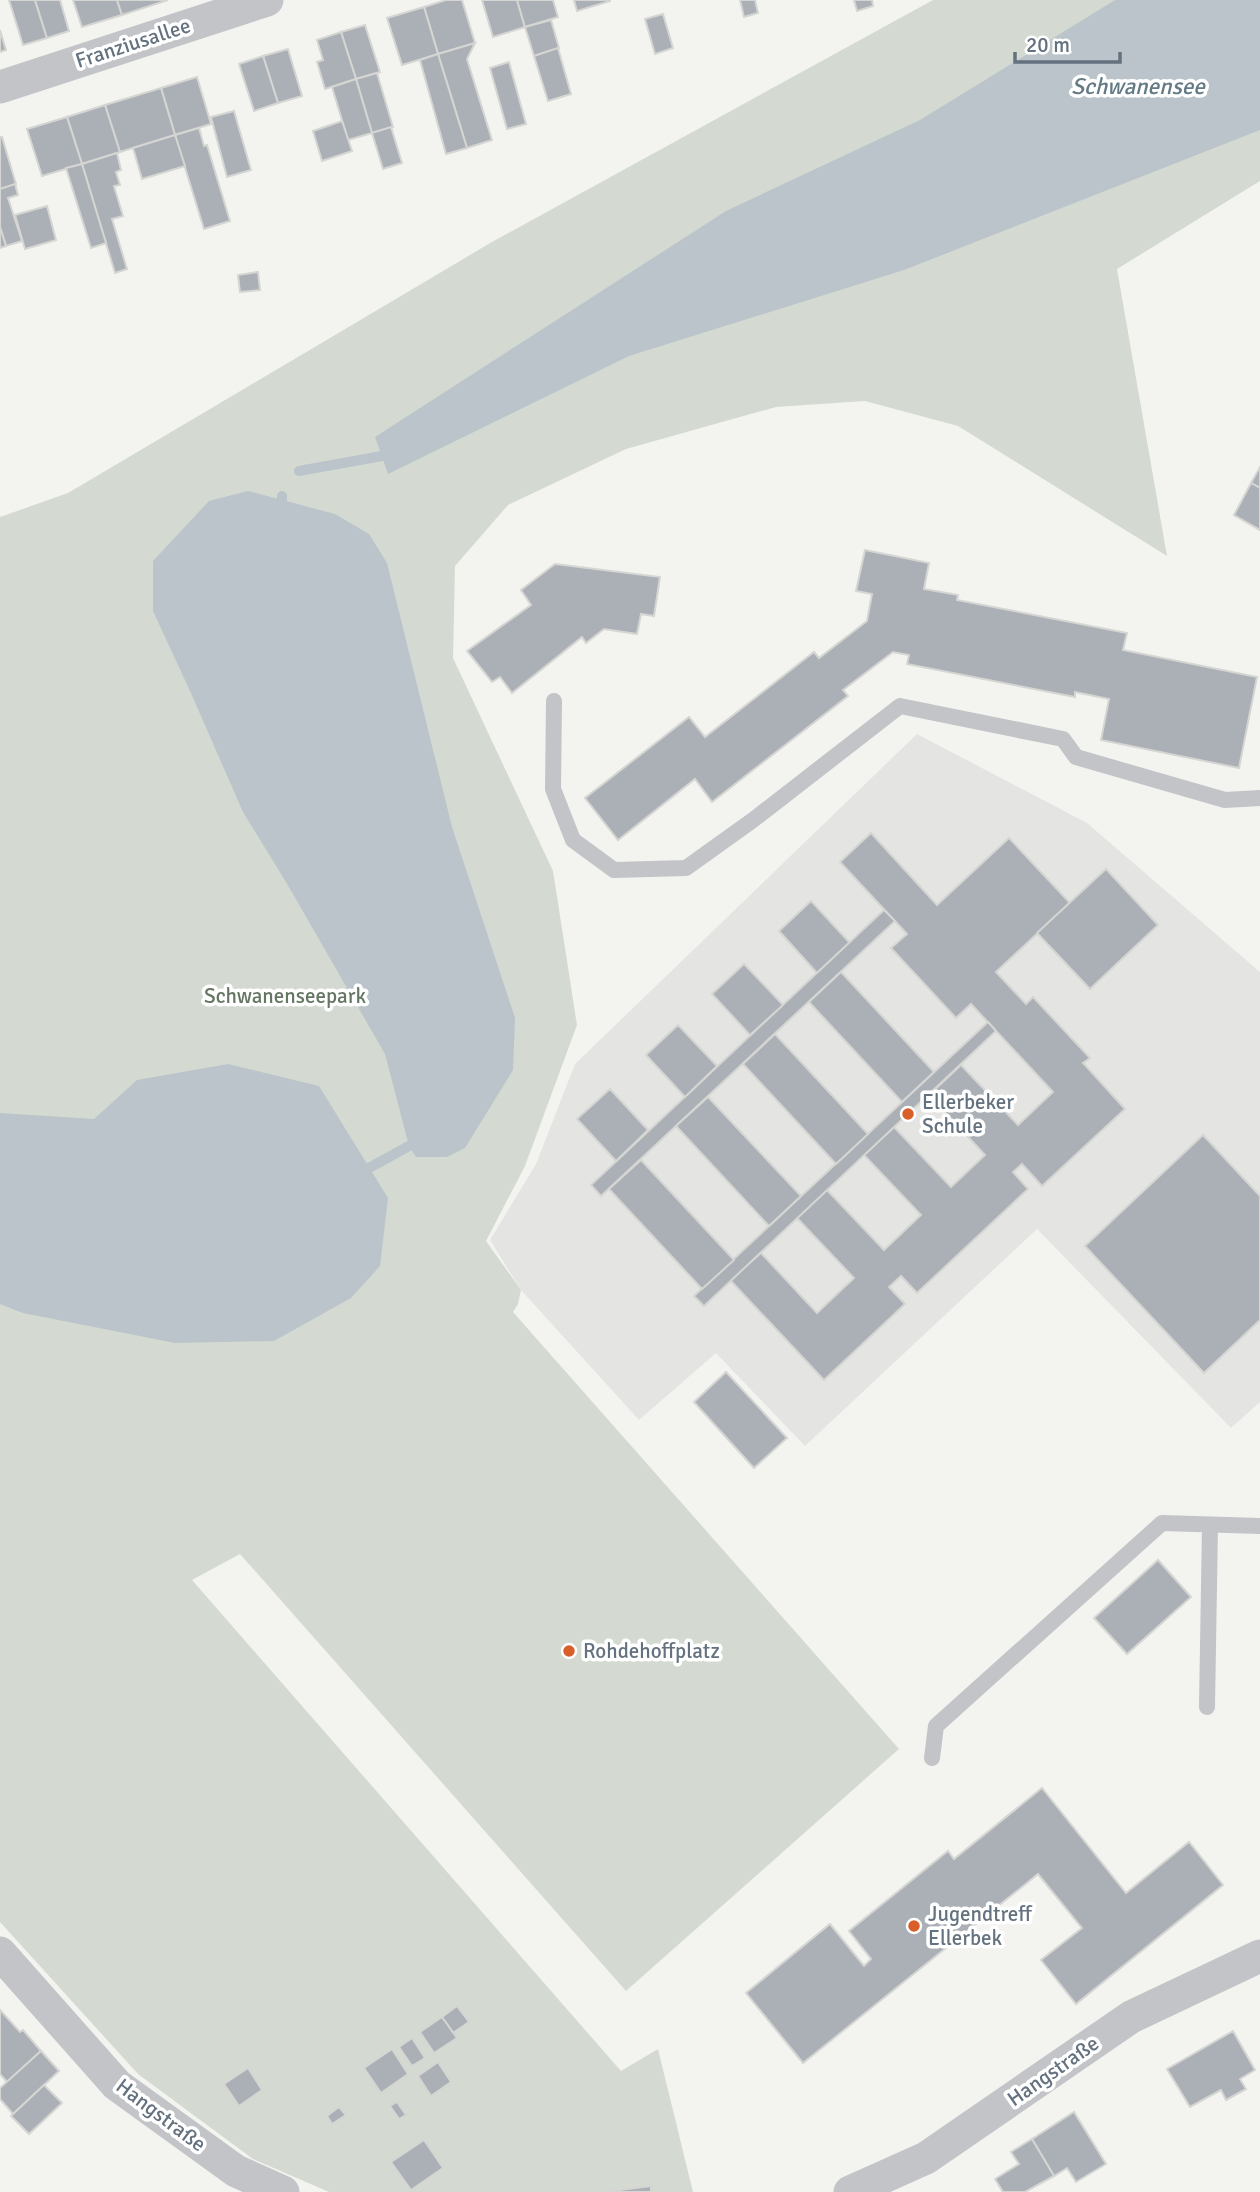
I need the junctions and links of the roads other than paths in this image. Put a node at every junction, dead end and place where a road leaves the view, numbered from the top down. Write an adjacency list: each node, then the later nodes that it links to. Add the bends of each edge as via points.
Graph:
1 (267, 0): 2 (street, Franziusallee)
2 (207, 9): 3 (street, Franziusallee)
3 (0, 87)
4 (554, 701): 5 (lane, via 553,789 573,840 614,870 687,868 900,706 1063,739 1076,757 1225,800)
5 (1260, 798)
6 (1210, 1524): 7 (lane); 8 (lane); 9 (lane, via 1162,1522 936,1726)
7 (1260, 1527)
8 (1207, 1707)
9 (932, 1758)
10 (0, 1953): 12 (street, Hangstraße, via 117,2085 236,2171)
11 (1260, 1956): 13 (street, Hangstraße, via 1131,2017 926,2158)
12 (282, 2192)
13 (850, 2192)

